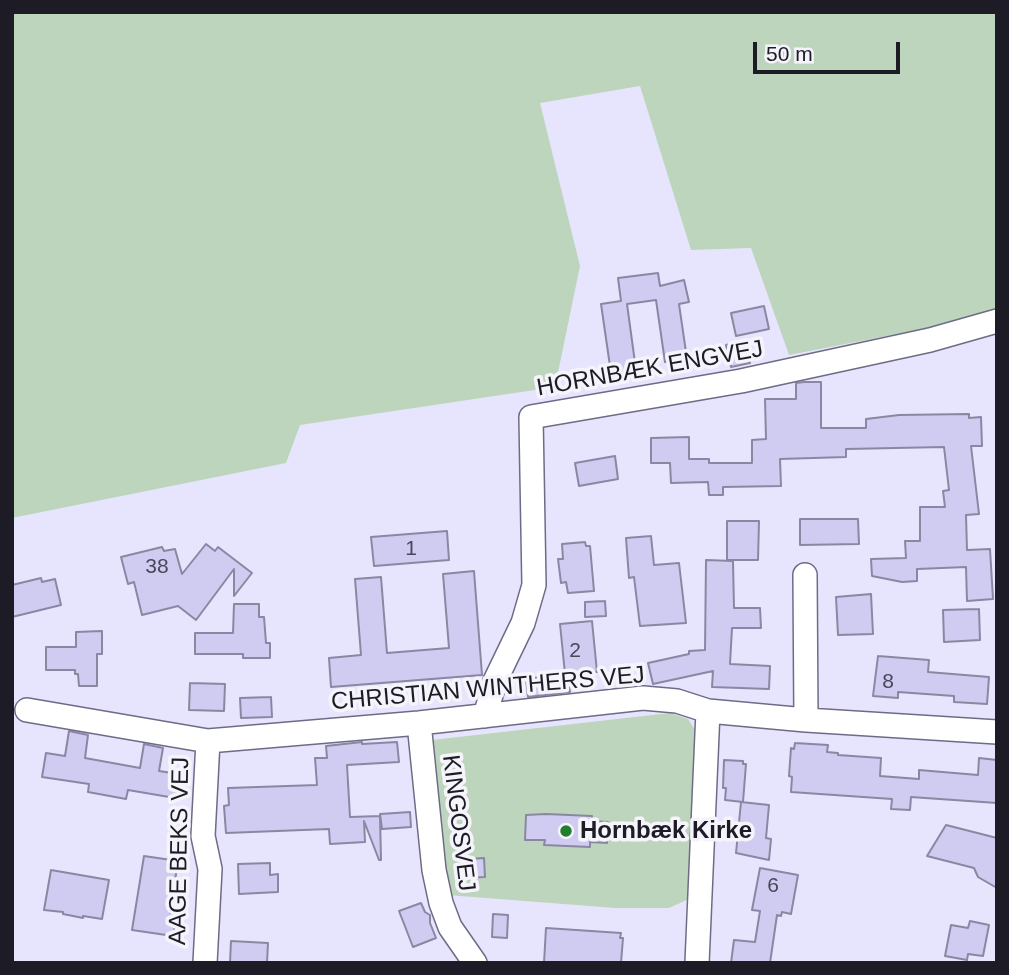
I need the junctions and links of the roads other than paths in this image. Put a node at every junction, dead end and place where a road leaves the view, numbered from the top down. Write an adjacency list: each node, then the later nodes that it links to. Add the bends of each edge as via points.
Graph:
1 (997, 321): 5 (street, HORNBÆK ENGVEJ, via 741,381 531,417 534,585)
2 (805, 575): 6 (street)
3 (27, 710): 9 (street, CHRISTIAN WINTHERS VEJ)
4 (708, 711): 5 (street, CHRISTIAN WINTHERS VEJ, via 677,701 643,698); 6 (street, CHRISTIAN WINTHERS VEJ); 12 (street)
5 (485, 716): 7 (street, CHRISTIAN WINTHERS VEJ)
6 (806, 720): 8 (street, CHRISTIAN WINTHERS VEJ)
7 (419, 723): 9 (street, CHRISTIAN WINTHERS VEJ); 11 (street, KINGOSVEJ, via 441,903 450,927)
8 (997, 732)
9 (208, 741): 10 (street, AAGE BEKS VEJ, via 203,836 211,869)
10 (205, 963)
11 (475, 963)
12 (697, 963)

